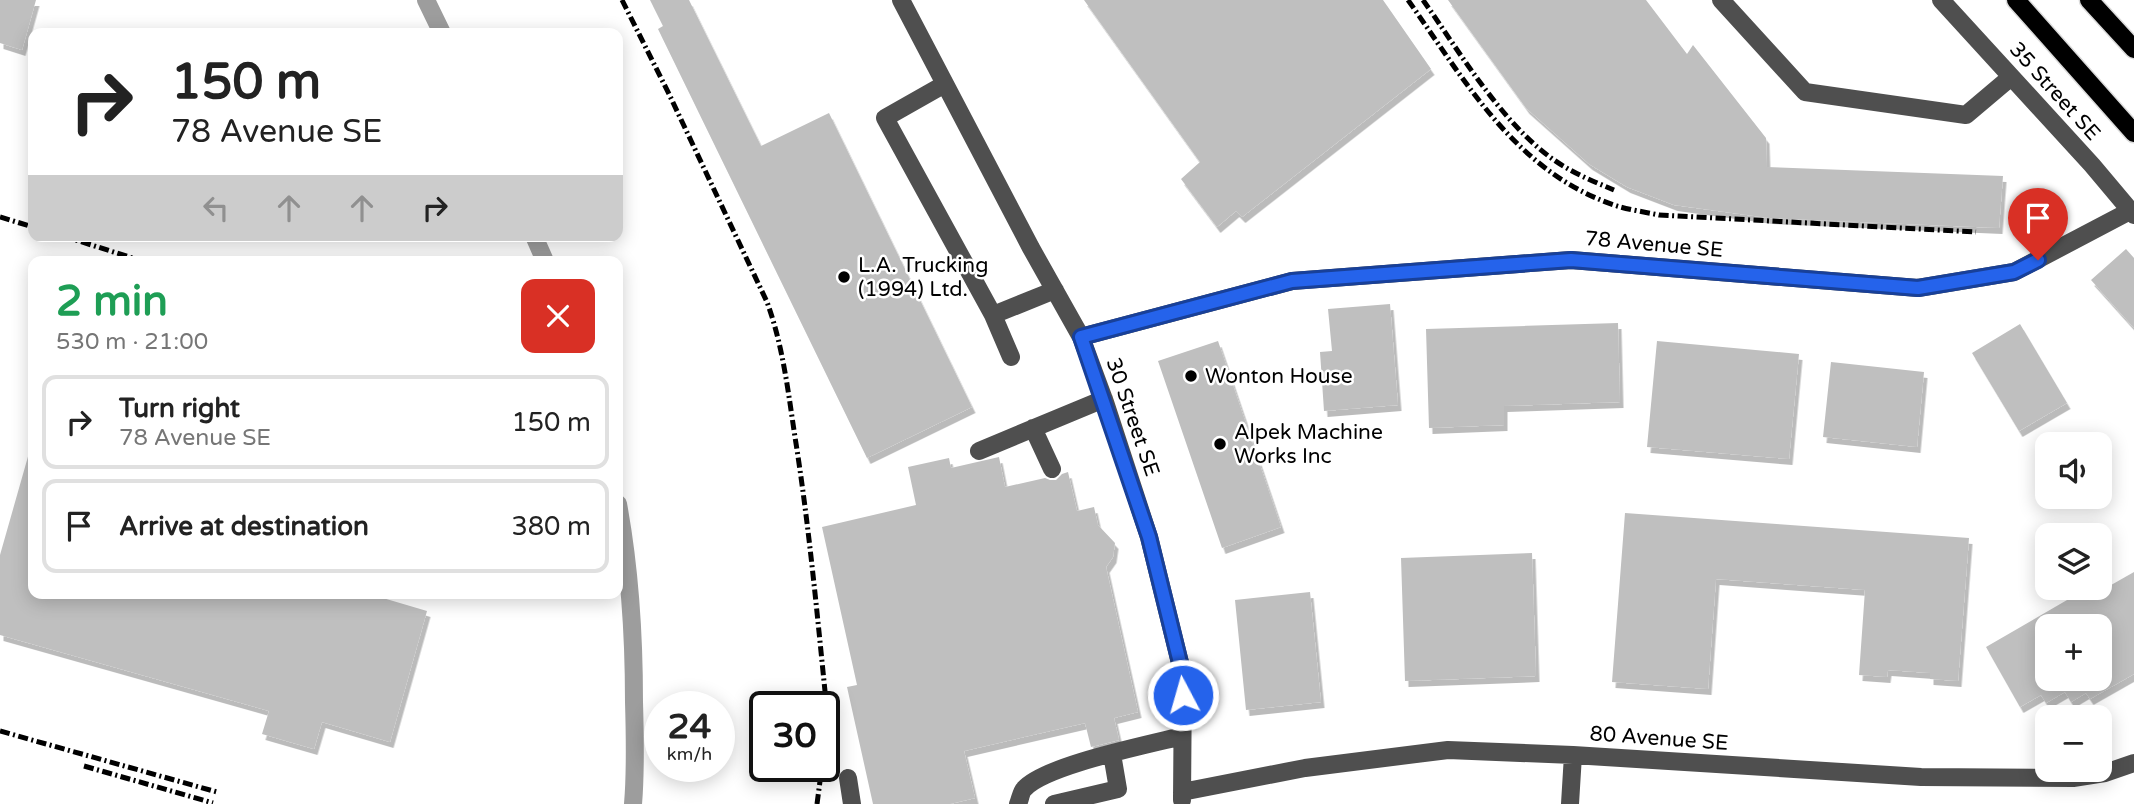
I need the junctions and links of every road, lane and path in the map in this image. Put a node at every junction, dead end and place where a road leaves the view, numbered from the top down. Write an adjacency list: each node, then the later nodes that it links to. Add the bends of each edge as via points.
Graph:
1 (901, 0): 8 (street, 30 Street SE)
2 (1721, 0): 7 (street, via 1805,92 1966,115)
3 (1941, 0): 7 (street, 35 Street SE)
4 (2016, 0): 9 (main road)
5 (2089, 0): 6 (main road)
6 (2134, 49)
7 (2011, 77): 10 (street, 35 Street SE)
8 (945, 84): 11 (street, 30 Street SE); 12 (street, via 885,118)
9 (2134, 133)
10 (2132, 213): 13 (street, 78 Avenue SE, via 2014,272 1918,288 1571,260 1292,281)
11 (1055, 290): 12 (street); 13 (street, 30 Street SE)
12 (993, 315): 14 (street)
13 (1081, 337): 15 (street, 30 Street SE)
14 (1011, 357)
15 (1104, 399): 16 (street); 19 (street, 30 Street SE, via 1149,537 1183,675)
16 (1033, 428): 17 (street); 18 (street)
17 (979, 451)
18 (1052, 469)
19 (1182, 736): 20 (street); 24 (street, 30 Street SE)
20 (1112, 754): 26 (street, via 1046,774 1024,789); 27 (street, via 1118,789)
21 (1573, 755): 22 (street, 80 Avenue SE, via 1921,777 2031,779 2073,778); 24 (street, 80 Avenue SE, via 1448,750 1305,768); 28 (street)
22 (2134, 763)
23 (848, 778): 25 (street)
24 (1182, 798)
25 (852, 804)
26 (1018, 804)
27 (1054, 804)
28 (1570, 804)

